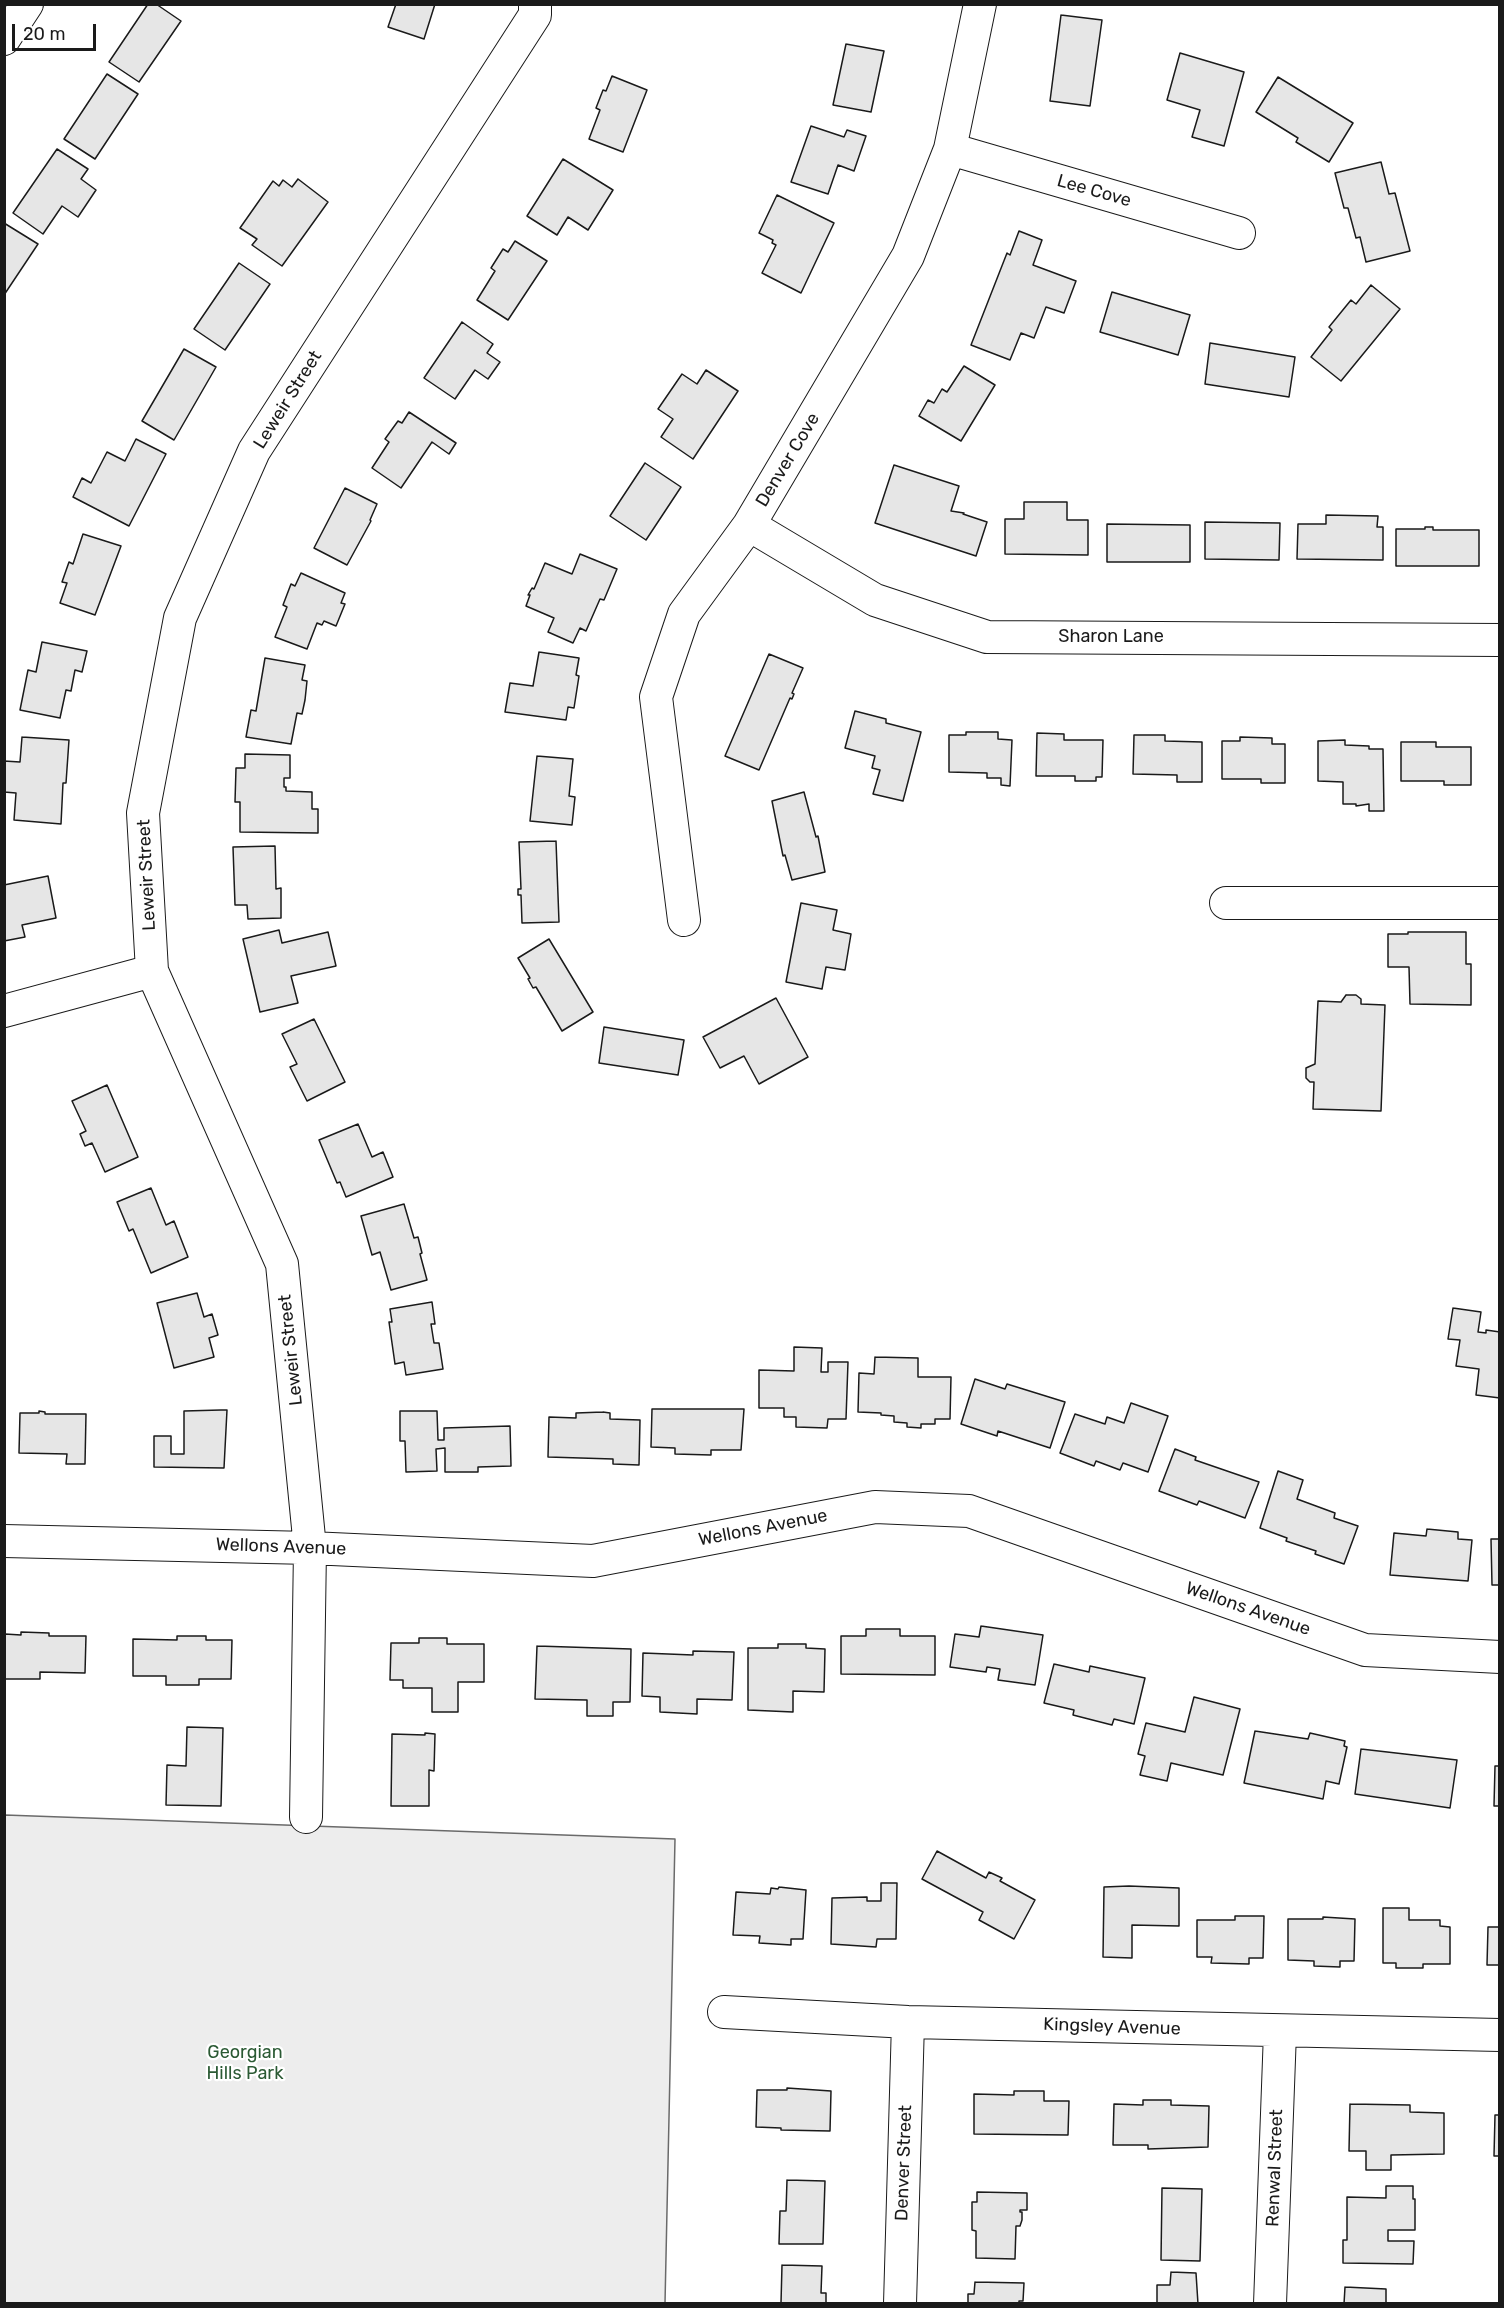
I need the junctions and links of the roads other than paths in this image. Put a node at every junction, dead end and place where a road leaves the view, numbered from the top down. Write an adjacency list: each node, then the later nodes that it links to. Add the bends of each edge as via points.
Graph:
1 (27, 4): 4 (street)
2 (535, 4): 12 (street, Leweir Street, via 535,15 254,451 180,618 142,813)
3 (980, 4): 5 (street, Denver Cove)
4 (4, 39)
5 (950, 149): 6 (street, Lee Cove); 7 (street, Denver Cove, via 908,256)
6 (1239, 233)
7 (749, 525): 8 (street, Sharon Lane, via 875,600 987,637); 11 (street, Denver Cove, via 684,614 656,697)
8 (1500, 640)
9 (1226, 903): 10 (street)
10 (1500, 903)
11 (684, 920)
12 (152, 971): 13 (street); 15 (street, Leweir Street, via 282,1264)
13 (4, 1011)
14 (4, 1540): 15 (street, Wellons Avenue)
15 (310, 1548): 16 (street, Wellons Avenue, via 593,1561 875,1507 969,1511 1365,1650); 17 (street, Leweir Street)
16 (1500, 1657)
17 (306, 1817)
18 (724, 2012): 19 (street, Kingsley Avenue)
19 (908, 2022): 20 (street, Kingsley Avenue); 22 (street, Denver Street)
20 (1280, 2032): 21 (street, Kingsley Avenue); 23 (street, Renwal Street)
21 (1500, 2035)
22 (900, 2304)
23 (1270, 2304)

